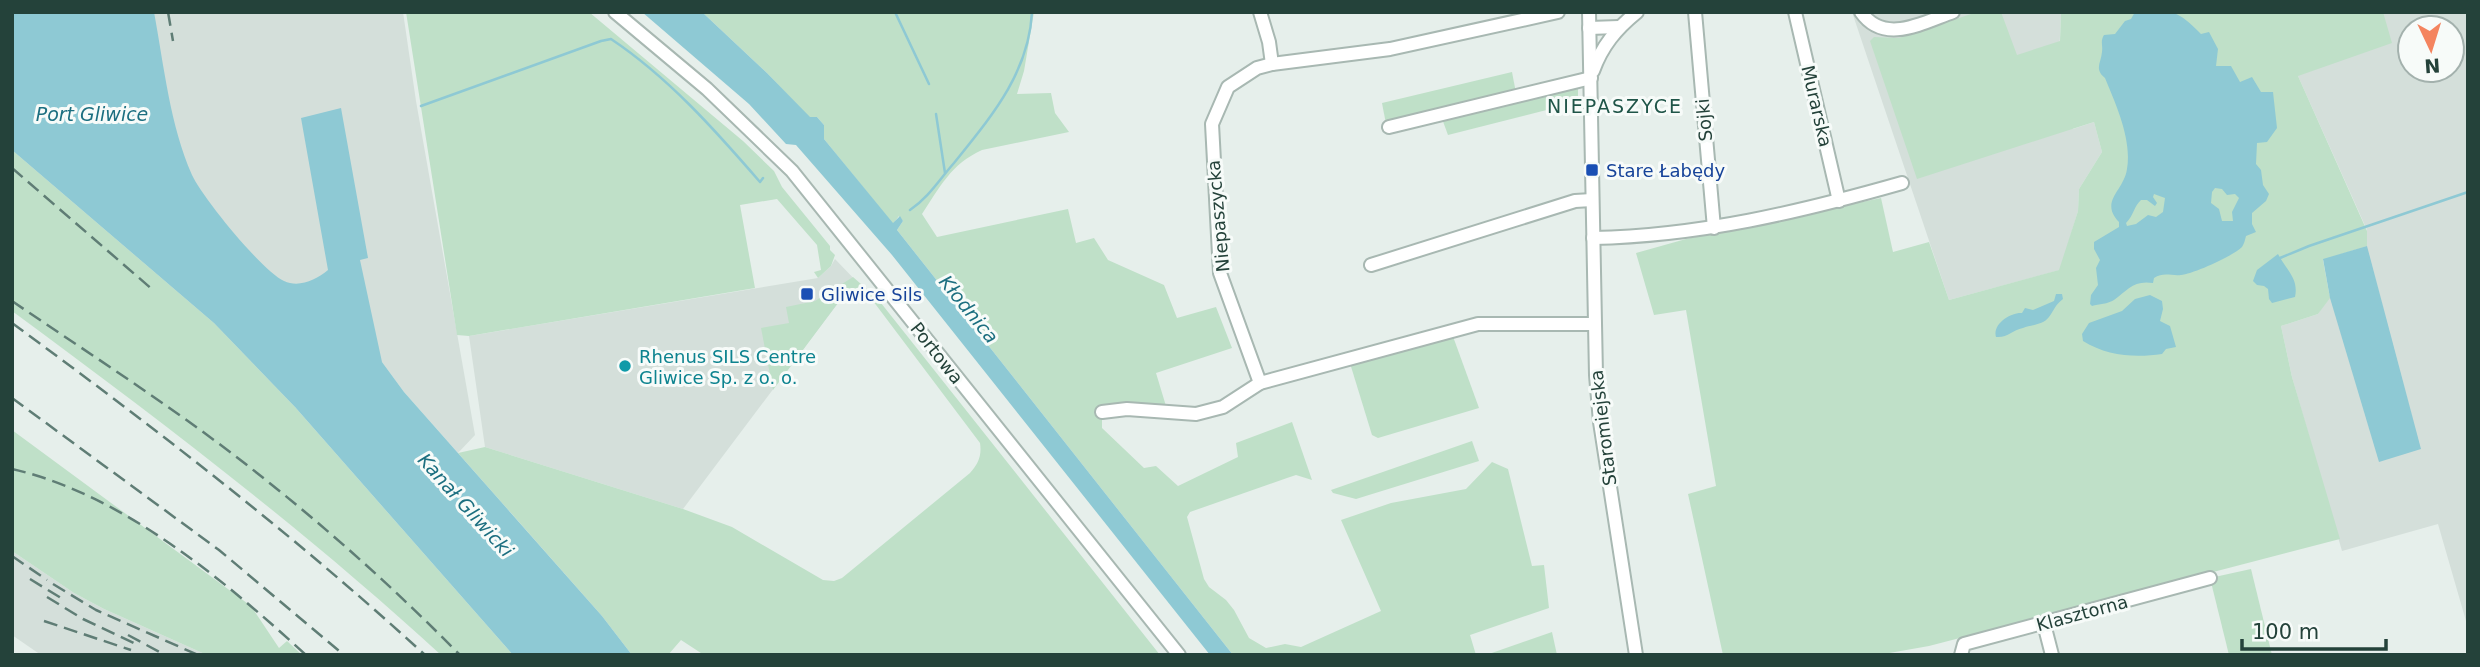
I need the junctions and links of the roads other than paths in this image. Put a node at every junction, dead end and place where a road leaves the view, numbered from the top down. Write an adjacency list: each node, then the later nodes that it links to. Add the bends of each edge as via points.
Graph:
1 (615, 12): 26 (street, Portowa, via 707,89 792,171)
2 (1260, 12): 12 (street)
3 (1558, 12): 12 (street, Niepaszycka, via 1390,49)
4 (1589, 12): 10 (street, Staromiejska)
5 (1637, 12): 11 (street)
6 (1695, 12): 18 (street, Sojki)
7 (1795, 12): 17 (street, Murarska)
8 (1861, 12): 9 (street, via 1886,31)
9 (1953, 12)
10 (1589, 29): 11 (street, via 1607,37); 13 (street, Staromiejska)
11 (1616, 30): 13 (street)
12 (1272, 64): 22 (street, Niepaszycka, via 1228,87 1212,124 1220,274)
13 (1591, 78): 14 (street); 16 (street, Staromiejska)
14 (1390, 127)
15 (1902, 183): 17 (street)
16 (1592, 200): 19 (street, Staromiejska); 20 (street, via 1575,201)
17 (1839, 201): 18 (street)
18 (1714, 228): 19 (street)
19 (1593, 238): 21 (street, Staromiejska)
20 (1371, 264)
21 (1594, 324): 22 (street, via 1478,324); 27 (street, Staromiejska, via 1600,422)
22 (1259, 383): 23 (street, via 1223,407 1196,414)
23 (1102, 412)
24 (2210, 578): 25 (street, Klasztorna)
25 (2044, 624): 28 (street, Klasztorna, via 1964,644); 29 (street)
26 (1179, 655)
27 (1636, 655)
28 (1961, 655)
29 (2052, 655)

